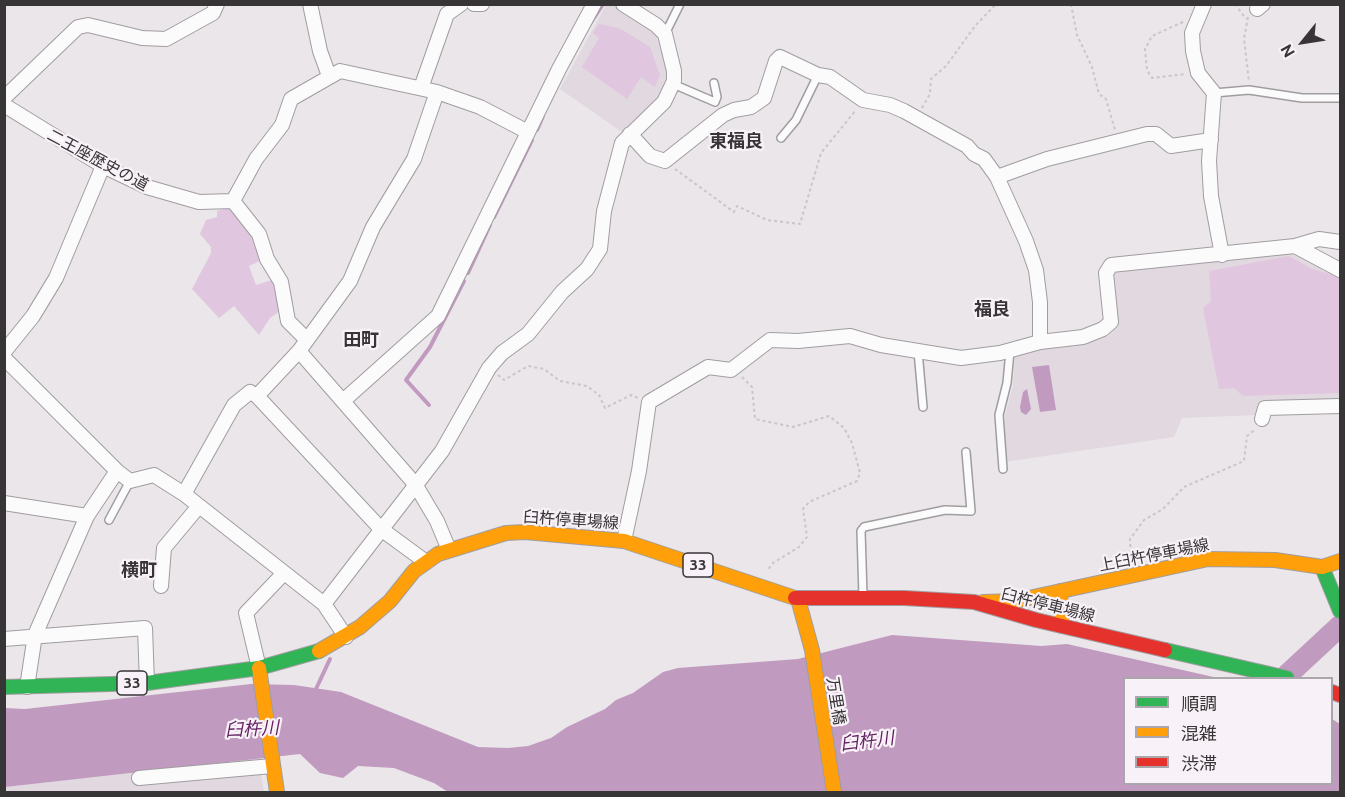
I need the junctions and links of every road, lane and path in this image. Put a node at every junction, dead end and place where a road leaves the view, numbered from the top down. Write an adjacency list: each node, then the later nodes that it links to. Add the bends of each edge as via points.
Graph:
1 (217, 4): 25 (street, via 203,20 166,39 142,38 88,25 78,27)
2 (310, 4): 18 (street)
3 (461, 4): 21 (street, via 447,14)
4 (474, 4): 5 (street)
5 (482, 4)
6 (594, 4): 30 (street)
7 (623, 4): 15 (street)
8 (680, 4): 15 (lane)
9 (996, 4): 29 (path, via 931,79 930,94)
10 (1071, 4): 34 (path, via 1077,35 1099,94 1110,109)
11 (1235, 4): 14 (path)
12 (1260, 7): 14 (path)
13 (1200, 10): 16 (street, via 1192,33); 16 (path, via 1152,36 1145,49 1152,78)
14 (1247, 21): 22 (path, via 1244,39)
15 (665, 34): 20 (street, via 674,71)
16 (1198, 73): 24 (street)
17 (818, 75): 27 (street, via 830,77); 32 (lane, via 796,120); 35 (street, via 780,57 764,98 751,107 723,115)
18 (329, 76): 21 (street, via 340,71); 38 (street, via 288,103 282,125 256,159)
19 (714, 83): 20 (lane, via 715,102)
20 (672, 86): 31 (street, via 664,102)
21 (421, 88): 23 (street)
22 (1249, 90): 24 (lane); 26 (lane, via 1302,98)
23 (437, 92): 30 (street, via 480,107); 44 (street, via 414,159 373,227 350,281)
24 (1214, 93): 33 (street)
25 (4, 98)
26 (1341, 98)
27 (863, 100): 29 (street, via 890,105); 35 (path, via 821,153 800,224 767,220 737,206 734,212)
28 (4, 105): 36 (street, 二王座歴史の道)
29 (917, 119): 37 (street, via 984,159)
30 (528, 132): 52 (street, via 438,316)
31 (630, 134): 35 (street, via 650,156); 49 (street, via 622,143 610,184 595,257 528,334)
32 (781, 138)
33 (1211, 140): 34 (street, via 1171,146 1152,134); 41 (street, via 1211,196)
34 (1118, 141): 37 (street)
35 (665, 161)
36 (104, 166): 38 (street, 二王座歴史の道, via 169,195 203,203); 47 (street, via 56,278 33,316)
37 (997, 177): 43 (street, via 1036,270)
38 (233, 201): 44 (street, via 259,234 267,259 281,282 288,321)
39 (1341, 243): 40 (street, via 1318,238)
40 (1295, 246): 41 (street); 42 (street)
41 (1221, 255): 43 (street, via 1111,265 1106,273 1111,322 1083,337)
42 (1341, 270)
43 (1040, 342): 46 (street)
44 (303, 346): 51 (street); 52 (street)
45 (918, 351): 46 (street, via 961,358); 50 (street, via 850,336 770,340); 55 (lane)
46 (1010, 351): 58 (lane, via 999,415)
47 (4, 352)
48 (4, 358): 59 (street)
49 (489, 368): 53 (path, via 504,380 528,366 544,369 560,381 587,386 599,394 605,408 631,396); 61 (street, via 442,451)
50 (731, 370): 53 (street, via 708,367); 75 (path, via 752,387 755,419 793,427 830,416 844,428 852,443 860,473 857,481 809,502 804,509 807,537 799,547 773,563)
51 (257, 396): 62 (street, via 250,392 234,405); 67 (street)
52 (343, 401): 61 (street)
53 (649, 402): 68 (street)
54 (1341, 406): 56 (street, via 1264,408)
55 (923, 407)
56 (1262, 419): 74 (path, via 1247,436 1244,461 1184,487 1164,509 1144,519 1130,539)
57 (966, 452): 79 (lane, via 971,512 945,510 864,527 861,531)
58 (1003, 469)
59 (117, 471): 60 (street); 65 (street)
60 (130, 481): 62 (street, via 154,476); 66 (lane)
61 (415, 484): 67 (street); 69 (street, via 437,520)
62 (184, 494): 64 (street)
63 (4, 503): 65 (street)
64 (199, 506): 73 (street); 76 (street, via 164,548)
65 (87, 516): 84 (street)
66 (109, 520)
67 (381, 529): 71 (street); 81 (street)
68 (624, 541): 69 (main road, 臼杵停車場線 / 33, via 525,532 507,533); 75 (main road, 臼杵停車場線 / 33)
69 (449, 550): 71 (main road, 臼杵停車場線 / 33)
70 (1341, 561): 72 (main road, 上臼杵停車場線)
71 (426, 562): 85 (main road, 臼杵停車場線 / 33, via 372,618)
72 (1322, 567): 74 (main road, 上臼杵停車場線, via 1275,560 1208,559); 82 (main road)
73 (284, 573): 81 (street); 87 (street, via 246,613)
74 (1131, 574): 77 (main road, 上臼杵停車場線)
75 (756, 585): 78 (main road, 臼杵停車場線 / 33)
76 (161, 586)
77 (1060, 591): 80 (main road, 上臼杵停車場線, via 1014,601); 83 (main road)
78 (798, 599): 79 (main road, 臼杵停車場線 / 33); 95 (main road, 万里橋, via 812,650)
79 (863, 599): 80 (main road, 臼杵停車場線 / 33)
80 (975, 602): 83 (main road, 臼杵停車場線 / 33)
81 (324, 604): 85 (street)
82 (1341, 611)
83 (1062, 626): 88 (main road, 臼杵停車場線 / 33)
84 (35, 635): 86 (street, via 21,640); 89 (street, via 145,628); 91 (street)
85 (346, 637): 87 (main road, 臼杵停車場線 / 33, via 306,656)
86 (4, 639)
87 (259, 668): 89 (main road, 臼杵停車場線 / 33); 92 (main road)
88 (1282, 677)
89 (147, 683): 91 (main road, 臼杵停車場線 / 33)
90 (4, 687): 91 (main road, 臼杵停車場線 / 33)
91 (27, 687)
92 (272, 763): 93 (street); 94 (main road)
93 (139, 778)
94 (277, 792)
95 (834, 792)

